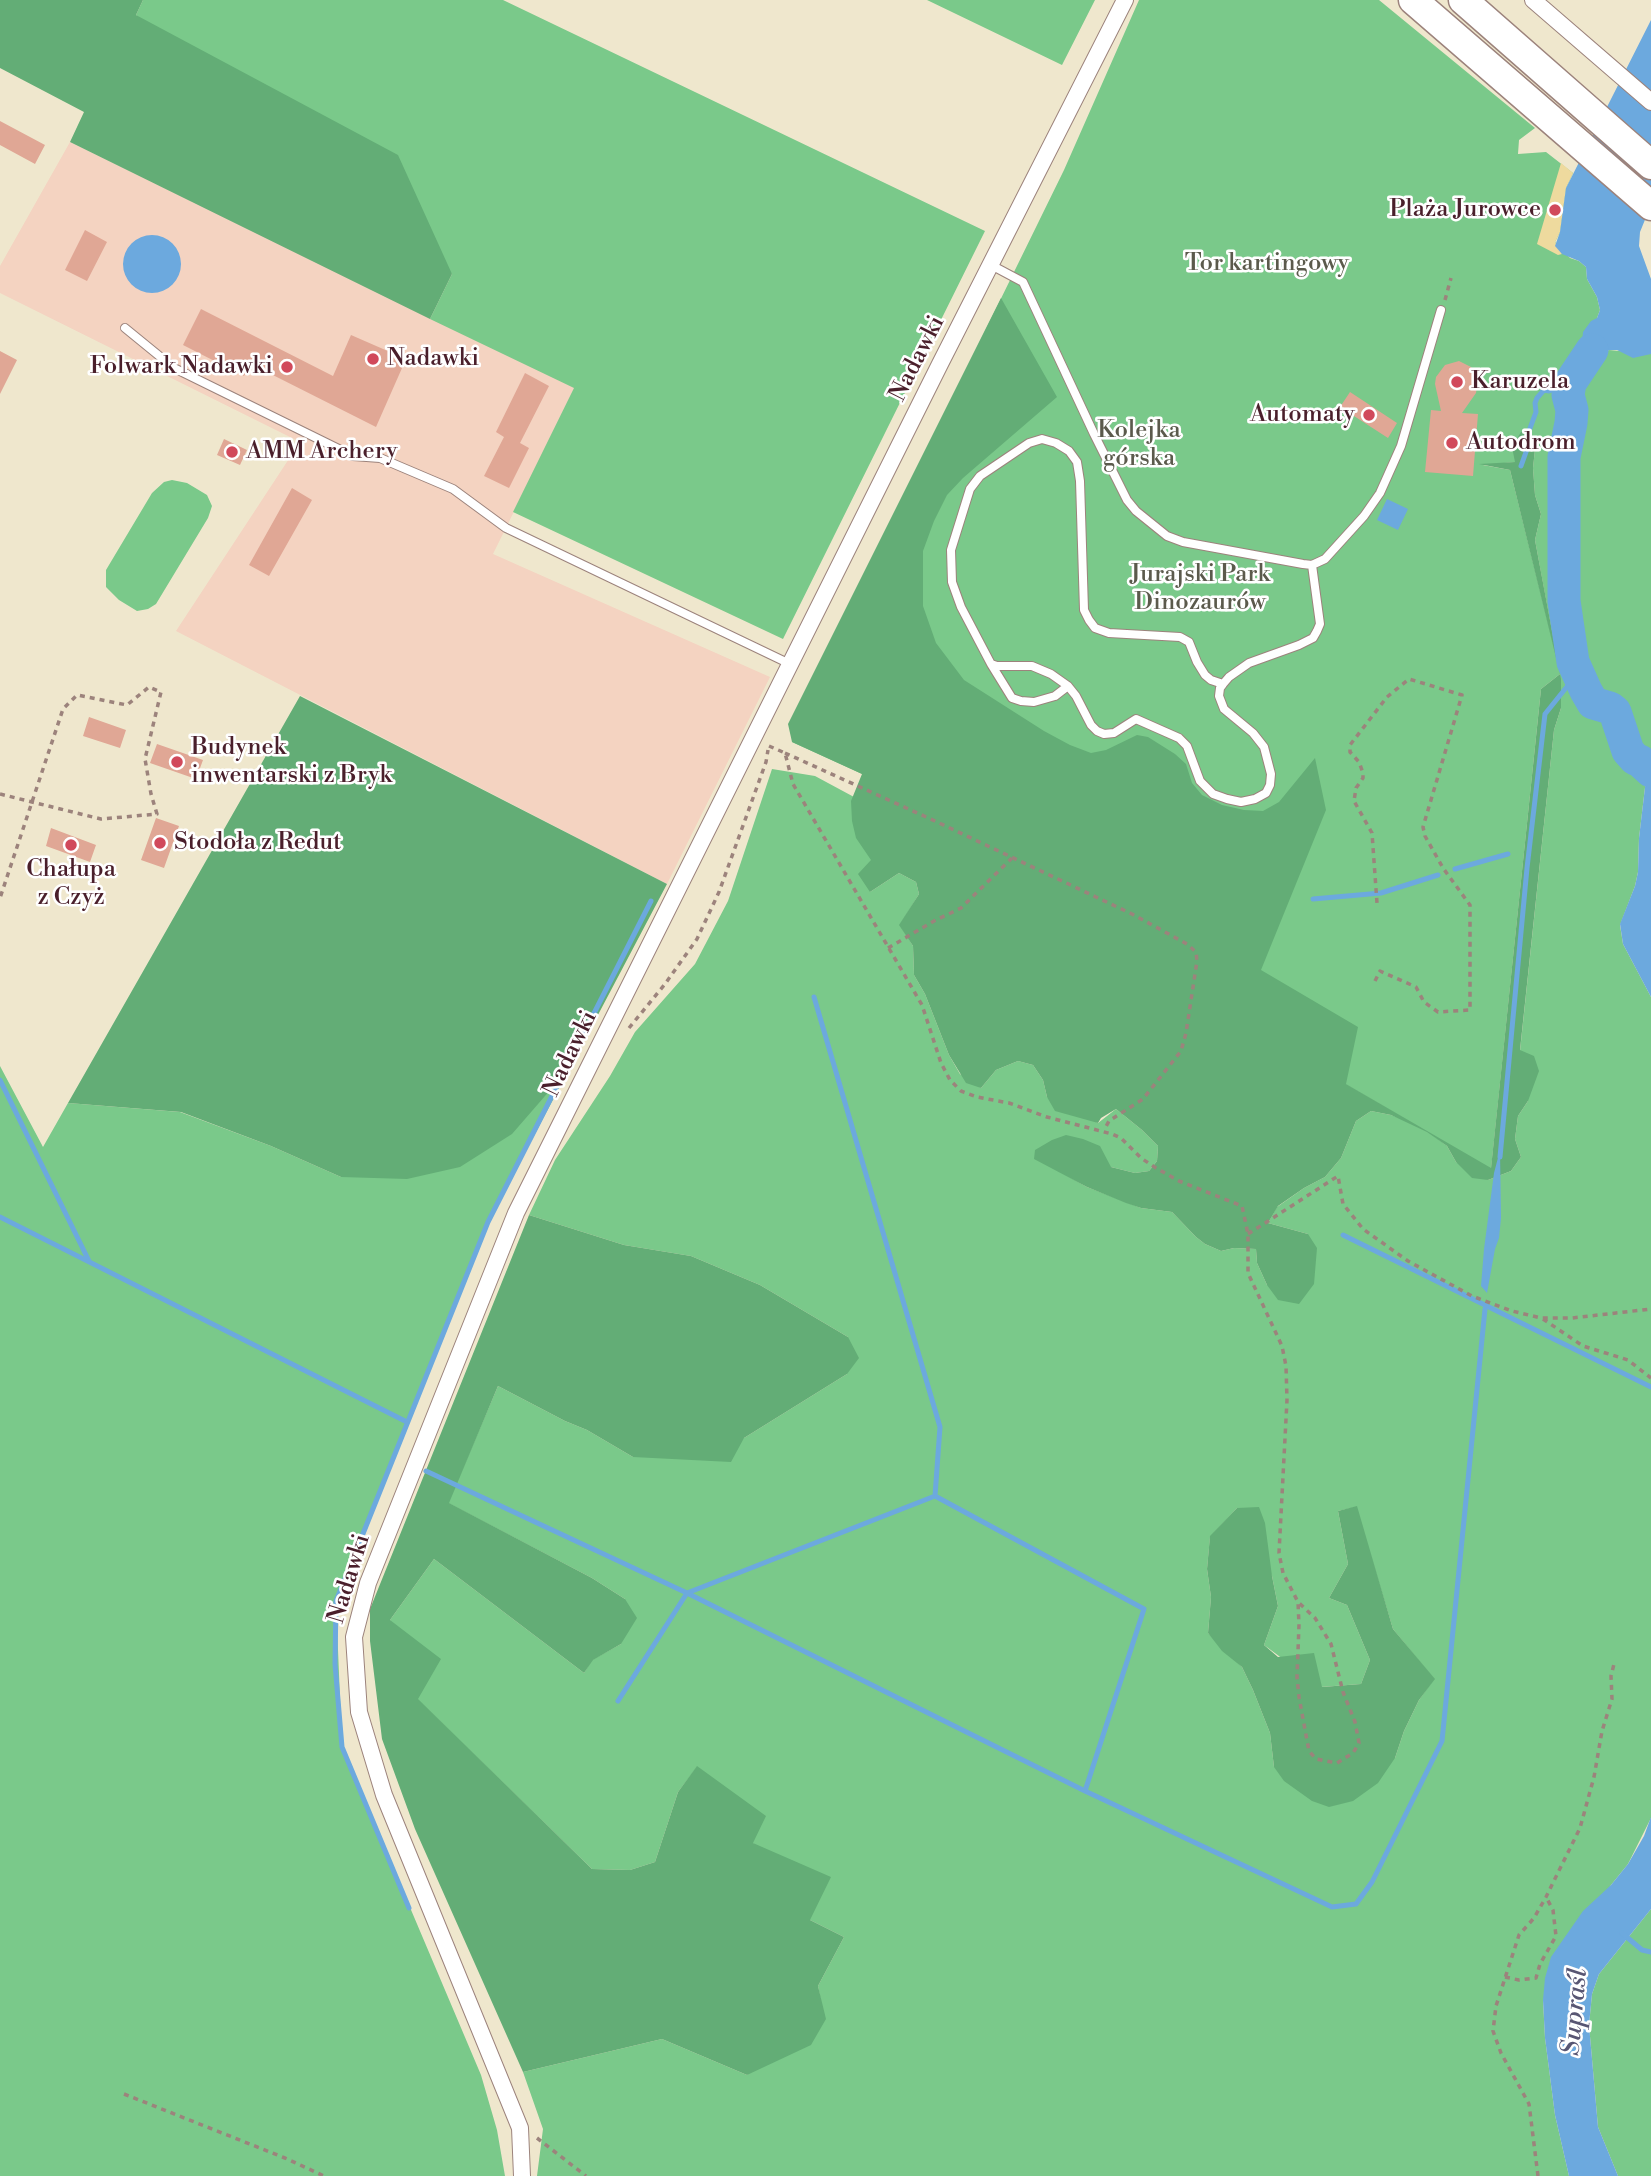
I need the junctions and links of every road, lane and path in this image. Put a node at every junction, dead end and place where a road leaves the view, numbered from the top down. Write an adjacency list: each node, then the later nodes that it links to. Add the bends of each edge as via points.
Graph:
1 (1125, 0): 8 (street, Nadawki)
2 (1413, 0): 7 (highway)
3 (1463, 0): 6 (highway)
4 (1533, 0): 5 (street)
5 (1651, 102)
6 (1651, 165)
7 (1651, 206)
8 (991, 265): 12 (lane, via 1023,282 1100,446 1136,511 1167,536 1183,542); 13 (street, Nadawki)
9 (1451, 278): 10 (path)
10 (1441, 310): 12 (lane, via 1389,476 1364,516 1325,559)
11 (125, 328): 13 (lane, via 174,368 353,456 380,458 453,489 506,528)
12 (1312, 565): 15 (lane, via 1320,624 1312,638 1249,663)
13 (790, 664): 17 (street, Nadawki)
14 (991, 664): 15 (lane, via 952,582 951,550 970,489 1009,456 1042,439 1069,451 1077,462 1084,610 1095,628 1180,637 1189,642 1205,675); 16 (lane, via 1032,666); 16 (lane, via 1012,698 1021,701 1055,696)
15 (1223, 684): 16 (lane, via 1219,696 1224,709 1253,733 1268,760 1270,785 1255,799 1241,802 1213,794 1200,781 1187,746 1149,723 1136,719 1114,733 1097,731)
16 (1068, 686)
17 (771, 706): 18 (street, Nadawki); 18 (path)
18 (761, 743): 19 (path); 27 (path, via 766,762 719,892 697,939); 38 (street, Nadawki, via 516,1213 368,1583 354,1637 359,1712 384,1795)
19 (785, 753): 22 (path); 25 (path, via 793,784)
20 (0, 794): 21 (path)
21 (32, 802): 21 (path, via 63,709 77,695 127,705 149,687 161,692 145,760 157,814 100,819); 23 (path)
22 (1012, 858): 25 (path, via 961,908); 28 (path, via 1132,915 1196,952 1181,1051 1143,1099)
23 (0, 898)
24 (1377, 903): 26 (path, via 1372,833 1354,801 1363,773 1350,745 1387,697 1409,679 1462,695 1423,827 1443,868 1470,905 1470,1010 1438,1012 1424,1002 1416,987 1380,971)
25 (888, 948): 28 (path, via 922,1005 941,1063 961,1091)
26 (1375, 981)
27 (626, 1032)
28 (1103, 1131): 29 (path, via 1121,1138 1167,1175 1242,1206)
29 (1248, 1234): 31 (path, via 1338,1176 1343,1204 1385,1247 1472,1296); 33 (path, via 1248,1273 1282,1346 1286,1366 1279,1553 1283,1573)
30 (1651, 1309): 31 (path)
31 (1541, 1318): 32 (path, via 1583,1346 1628,1360)
32 (1651, 1378)
33 (1298, 1602): 33 (path, via 1297,1677 1306,1735 1316,1759 1337,1763 1359,1743 1356,1722 1331,1644)
34 (1614, 1664): 35 (path, via 1612,1699 1580,1828)
35 (1546, 1897): 36 (path, via 1519,1935); 36 (path, via 1553,1910 1556,1936 1536,1978)
36 (1506, 1977): 42 (path, via 1493,2031 1528,2104)
37 (124, 2094): 39 (path)
38 (520, 2128): 40 (street, Nadawki); 41 (path)
39 (324, 2176)
40 (522, 2176)
41 (586, 2176)
42 (1538, 2176)

